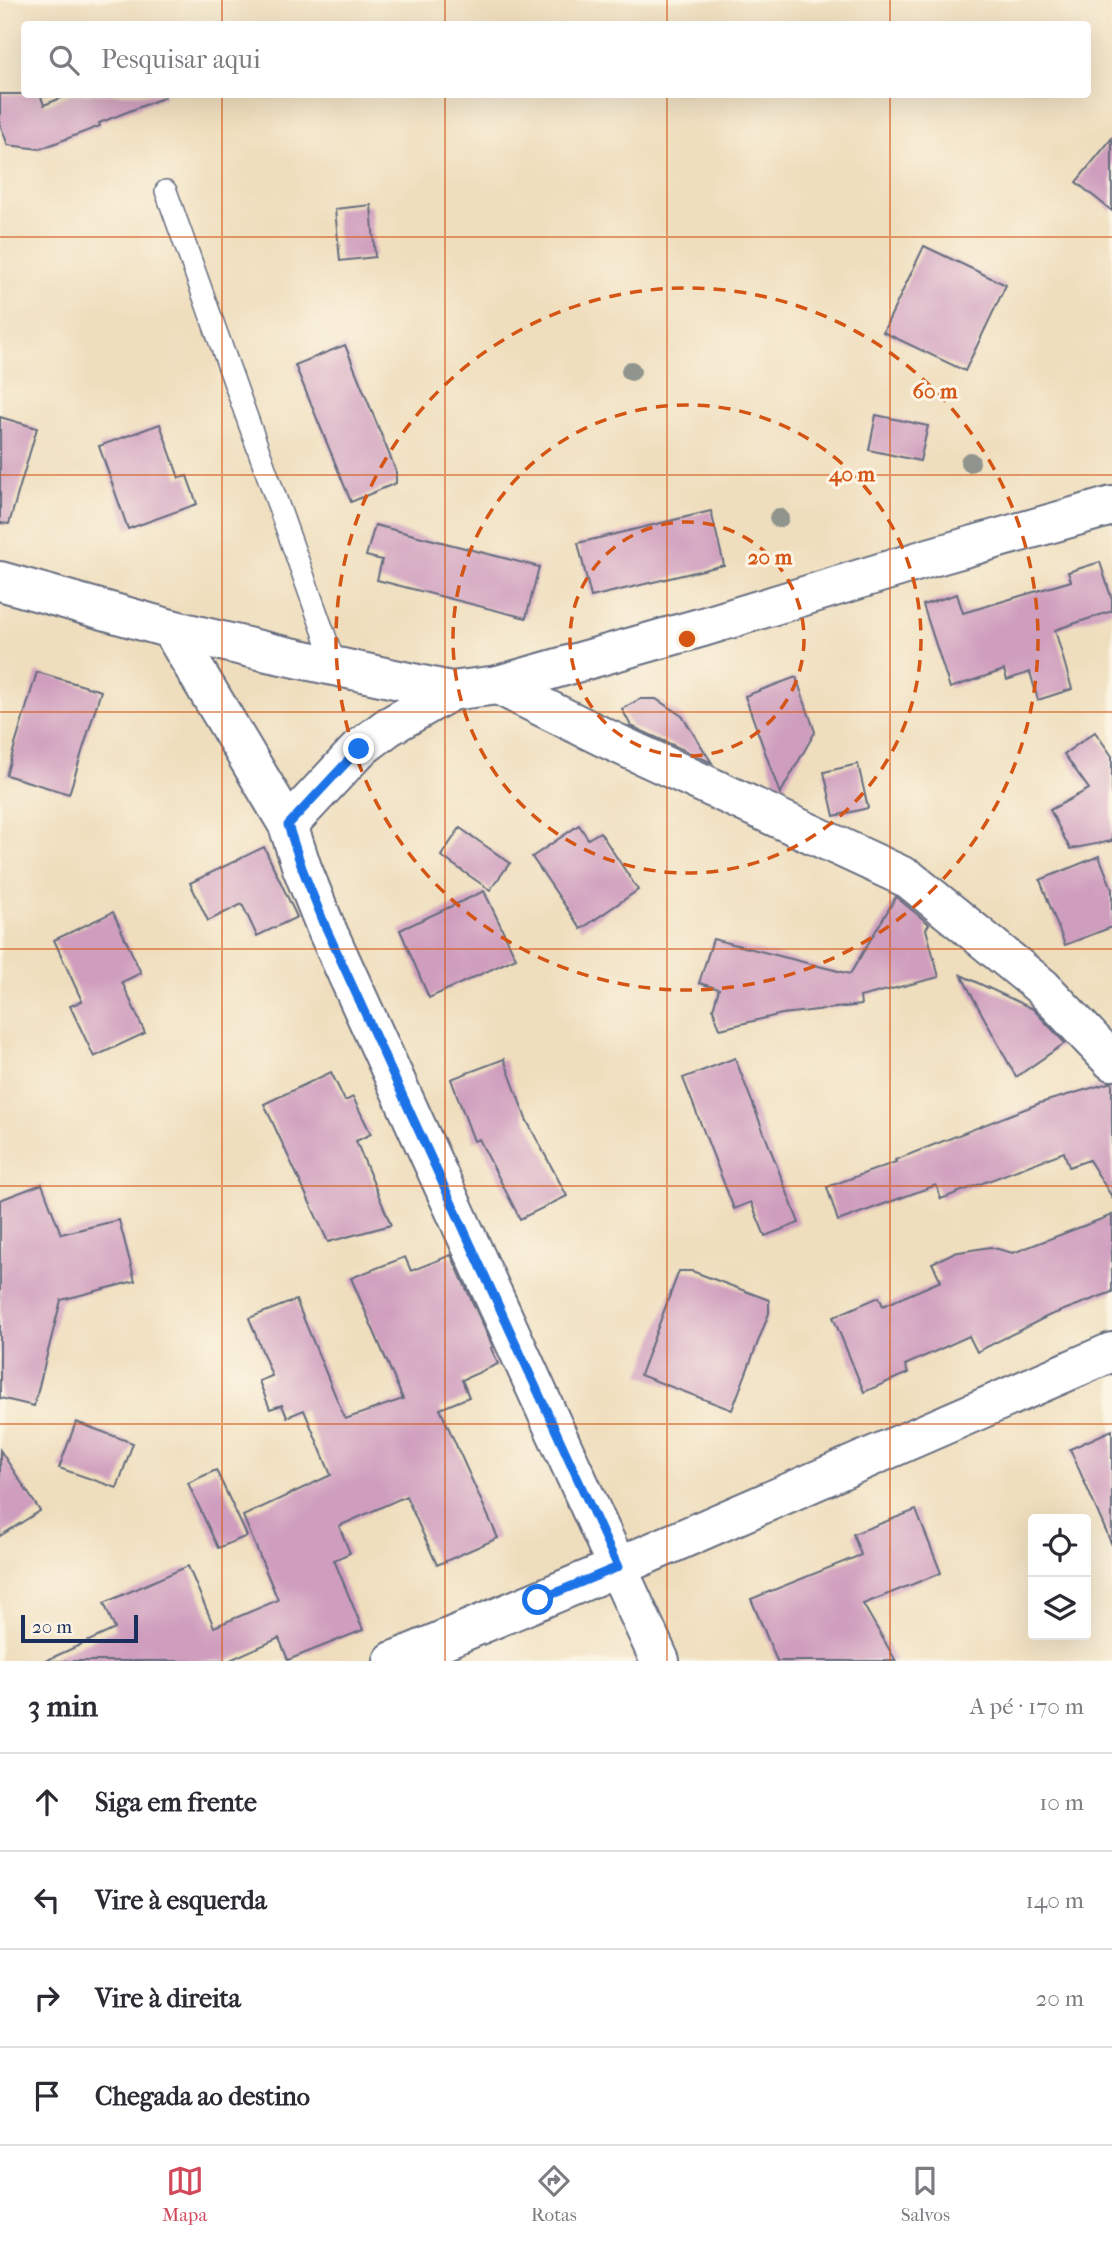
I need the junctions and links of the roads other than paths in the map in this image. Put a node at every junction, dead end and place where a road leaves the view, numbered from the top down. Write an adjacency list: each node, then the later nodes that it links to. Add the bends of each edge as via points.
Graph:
1 (166, 191): 5 (lane)
2 (1112, 506): 6 (street)
3 (0, 581): 4 (street)
4 (171, 629): 5 (street); 8 (street)
5 (336, 667): 7 (street)
6 (498, 685): 7 (street); 9 (street, via 909,879 1042,987)
7 (450, 691): 8 (street, via 359,749)
8 (288, 825): 11 (street, via 326,928)
9 (1112, 1061)
10 (1112, 1352): 11 (street)
11 (618, 1567): 12 (street); 13 (street)
12 (393, 1661)
13 (660, 1661)

